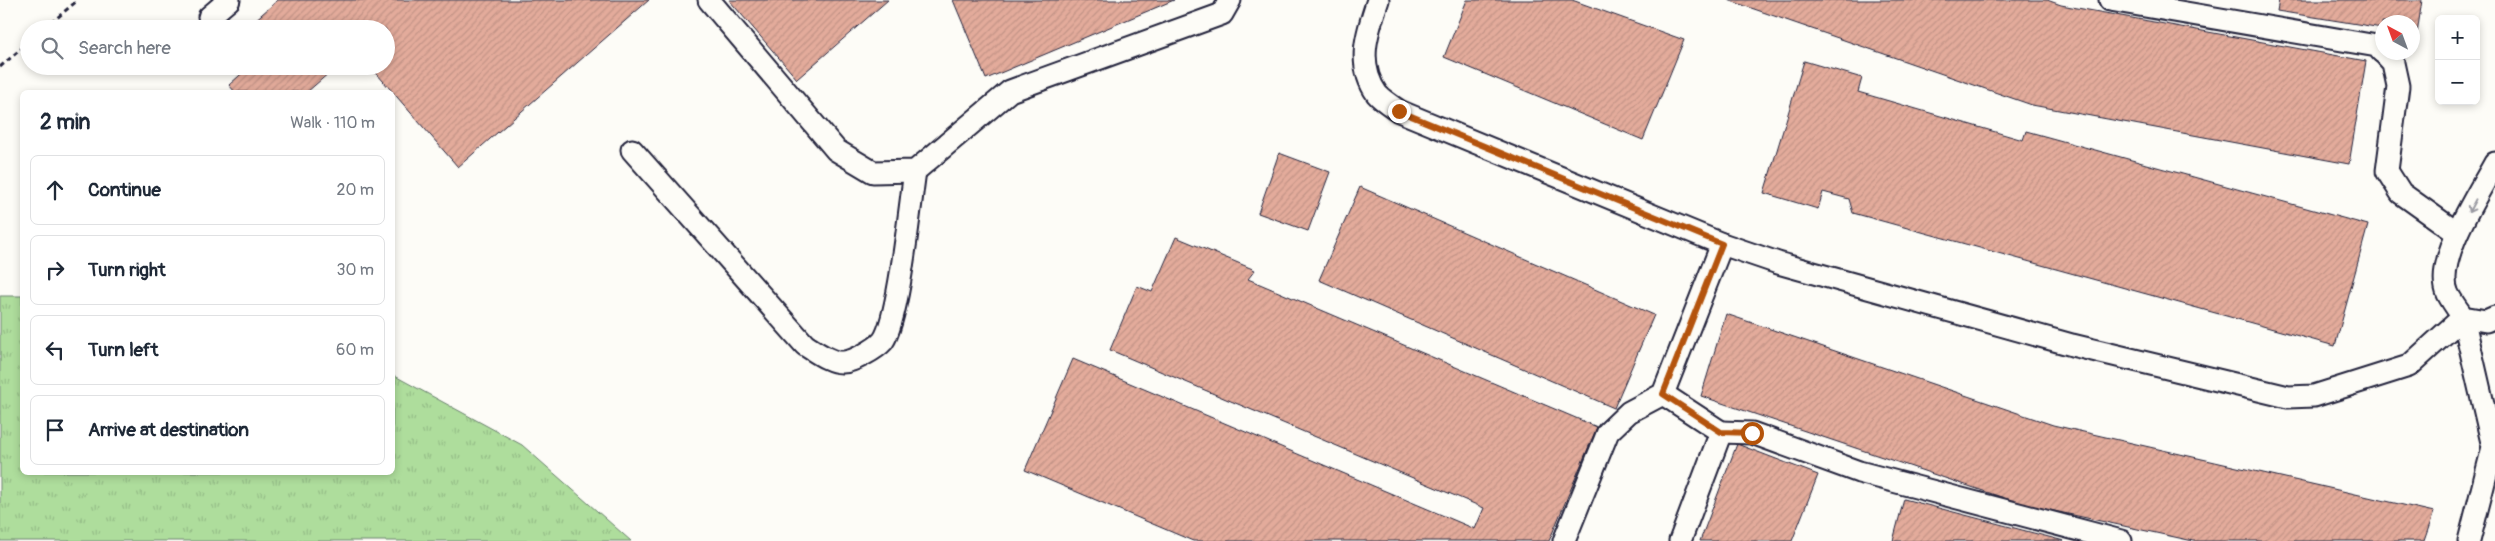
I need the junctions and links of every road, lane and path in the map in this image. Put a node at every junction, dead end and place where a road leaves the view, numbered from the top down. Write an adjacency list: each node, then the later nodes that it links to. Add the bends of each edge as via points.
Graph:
1 (78, 0): 8 (path)
2 (228, 0): 7 (lane)
3 (709, 0): 15 (lane, via 836,150 873,172)
4 (1230, 0): 15 (lane, via 1222,14 1010,92)
5 (1378, 0): 17 (lane, via 1365,38 1365,70 1378,94 1399,111)
6 (2110, 0): 9 (lane)
7 (209, 17)
8 (55, 20)
9 (2375, 46)
10 (20, 50): 12 (path)
11 (2391, 60): 16 (lane, via 2398,86 2386,171 2401,193)
12 (0, 67)
13 (632, 150): 15 (lane, via 804,345 829,359 843,362 869,352 883,340 894,308)
14 (2495, 163): 16 (lane, one-way to 16)
15 (915, 171)
16 (2458, 233): 19 (lane, via 2444,272 2448,294)
17 (1722, 244): 19 (lane, via 2072,344 2288,397 2314,396 2409,366); 20 (lane)
18 (2495, 316): 19 (lane, via 2486,321)
19 (2463, 317): 25 (lane, via 2492,447)
20 (1663, 394): 21 (lane); 22 (lane, via 1629,412 1608,432)
21 (1721, 432): 23 (lane); 24 (lane, via 1752,433 1859,472)
22 (1564, 541)
23 (1680, 541)
24 (2121, 541)
25 (2470, 541)

